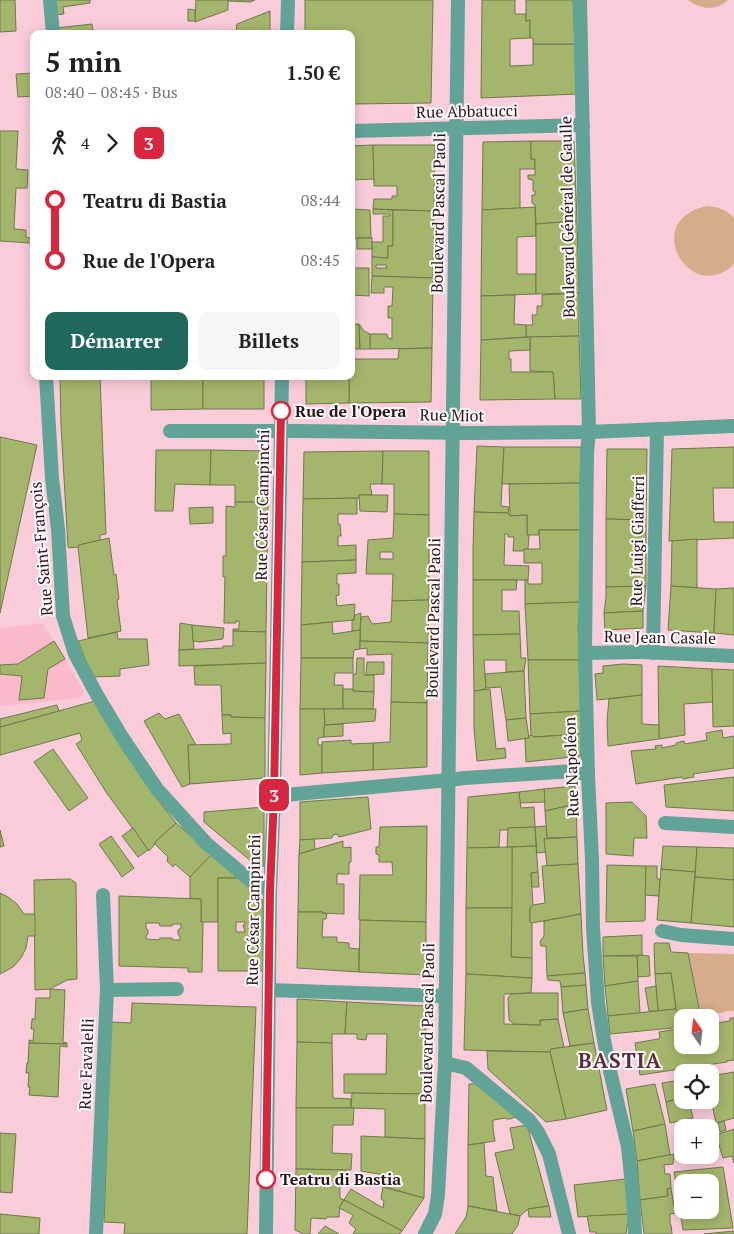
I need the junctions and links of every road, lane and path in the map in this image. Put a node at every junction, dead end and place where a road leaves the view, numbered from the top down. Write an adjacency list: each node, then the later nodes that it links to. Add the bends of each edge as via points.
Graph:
1 (50, 0): 5 (street)
2 (288, 0): 6 (street)
3 (458, 0): 8 (street, Boulevard Pascal Paoli)
4 (580, 0): 7 (street, Boulevard Général de Gaulle)
5 (53, 30)
6 (287, 30)
7 (583, 125): 8 (street, Rue Abbatucci); 17 (street, Boulevard Général de Gaulle)
8 (457, 129): 9 (street, Rue Abbatucci); 16 (street, Boulevard Pascal Paoli)
9 (355, 131)
10 (46, 380): 26 (street, Rue Saint-François, via 63,616 75,654 122,737 174,808 206,843 252,882)
11 (282, 380): 15 (street, Rue César Campinchi)
12 (734, 426): 13 (street, Rue Miot)
13 (657, 429): 17 (street, Rue Miot); 19 (street, Rue Luigi Giafferri)
14 (170, 431): 15 (street, Rue Miot)
15 (281, 431): 16 (street, Rue Miot); 23 (street, Rue César Campinchi)
16 (453, 432): 17 (street, Rue Miot); 22 (street, Boulevard Pascal Paoli)
17 (589, 432): 18 (street, Rue Napoléon)
18 (585, 653): 19 (street, Rue Jean Casale); 21 (street, Rue Napoléon)
19 (647, 653): 20 (street, Rue Jean Casale)
20 (734, 656)
21 (588, 774): 22 (street, via 574,772); 39 (street, Rue Napoléon, via 592,928 598,1003 628,1148)
22 (449, 780): 23 (street); 33 (street, Boulevard Pascal Paoli)
23 (274, 796): 26 (street, Rue César Campinchi)
24 (665, 823): 25 (street)
25 (734, 826)
26 (270, 891): 32 (street, Rue César Campinchi)
27 (103, 895): 31 (street, Rue Favalelli)
28 (662, 931): 29 (street)
29 (734, 939)
30 (177, 989): 31 (street)
31 (107, 990): 35 (street, Rue Favalelli)
32 (269, 990): 33 (street); 36 (street, Rue César Campinchi)
33 (445, 996): 34 (street, Boulevard Pascal Paoli)
34 (445, 1063): 37 (street, Boulevard Pascal Paoli, via 438,1195 435,1214); 38 (street, via 466,1068 538,1132 549,1154)
35 (96, 1234)
36 (266, 1234)
37 (425, 1234)
38 (569, 1234)
39 (635, 1234)

